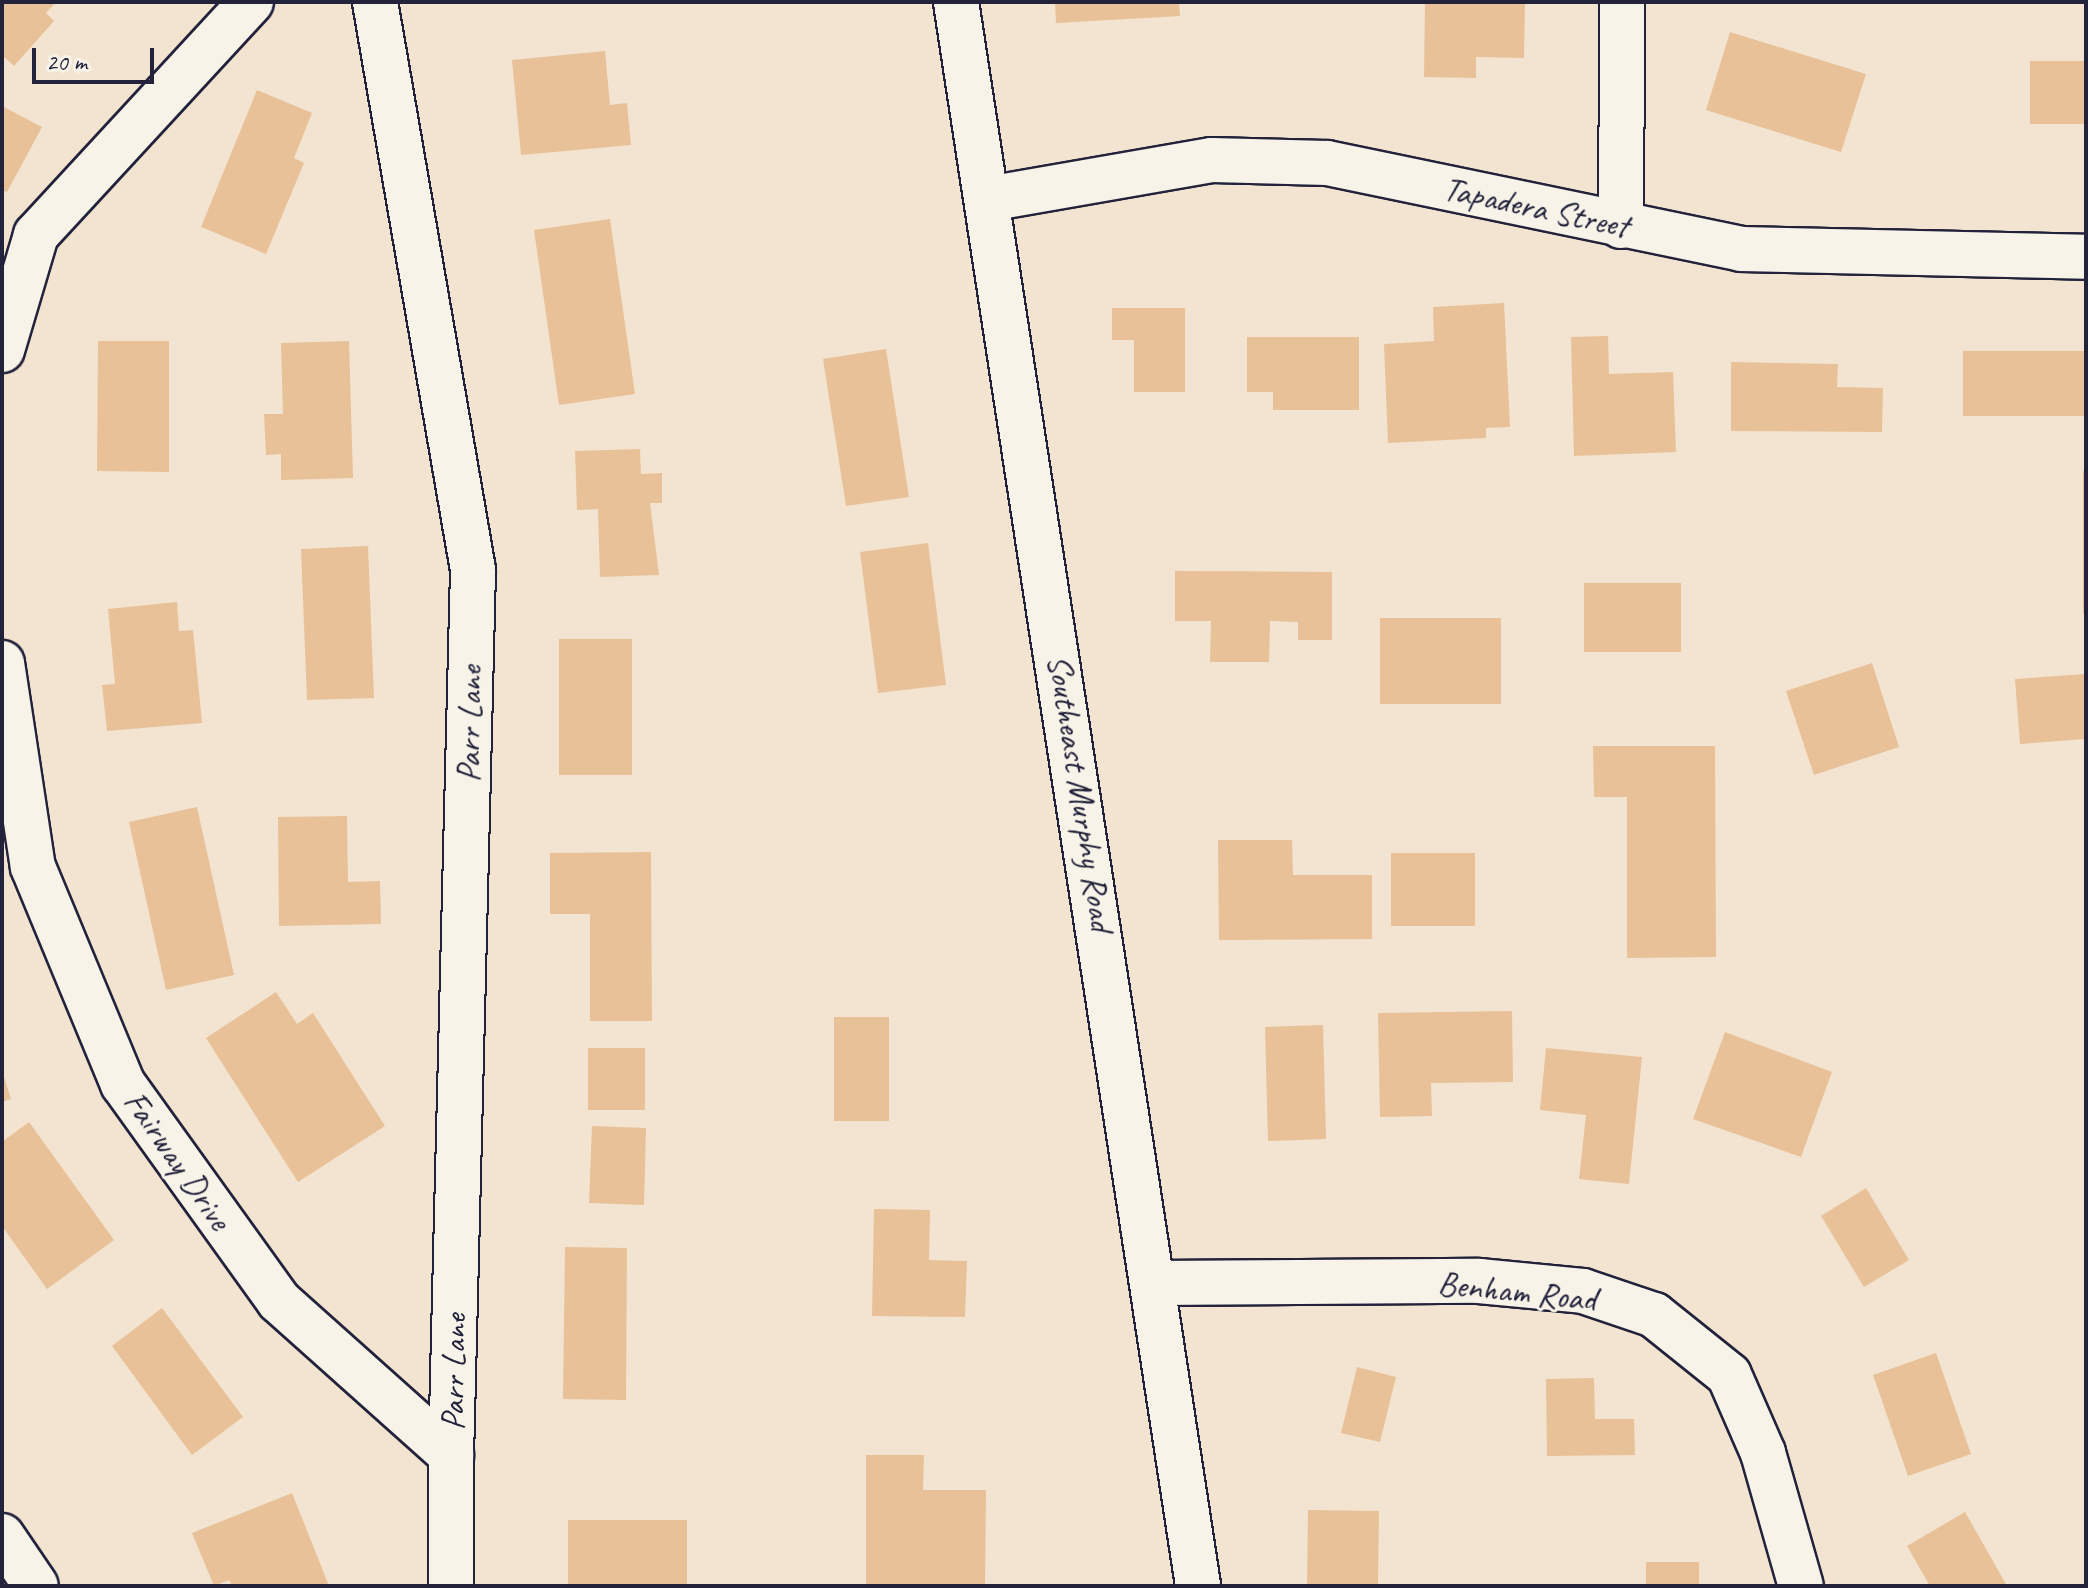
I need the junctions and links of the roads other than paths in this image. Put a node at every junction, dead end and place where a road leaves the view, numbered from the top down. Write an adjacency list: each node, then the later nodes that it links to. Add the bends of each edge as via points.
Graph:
1 (251, 2): 8 (street, via 36,235)
2 (375, 2): 11 (street, Parr Lane, via 473,570)
3 (956, 2): 5 (street, Southeast Murphy Road)
4 (1622, 2): 6 (street)
5 (988, 199): 6 (street, Tapadera Street, via 1212,160 1327,163); 10 (street, Southeast Murphy Road)
6 (1621, 226): 7 (street, Tapadera Street, via 1741,249)
7 (2086, 257)
8 (2, 350)
9 (2, 663): 11 (street, Fairway Drive, via 33,867 123,1084 279,1301)
10 (1155, 1283): 15 (street, Southeast Murphy Road); 16 (street, Benham Road, via 1479,1281 1583,1291 1654,1315 1729,1375 1763,1453)
11 (451, 1455): 14 (street)
12 (2, 1536): 13 (street)
13 (36, 1586)
14 (451, 1586)
15 (1198, 1586)
16 (1801, 1586)

